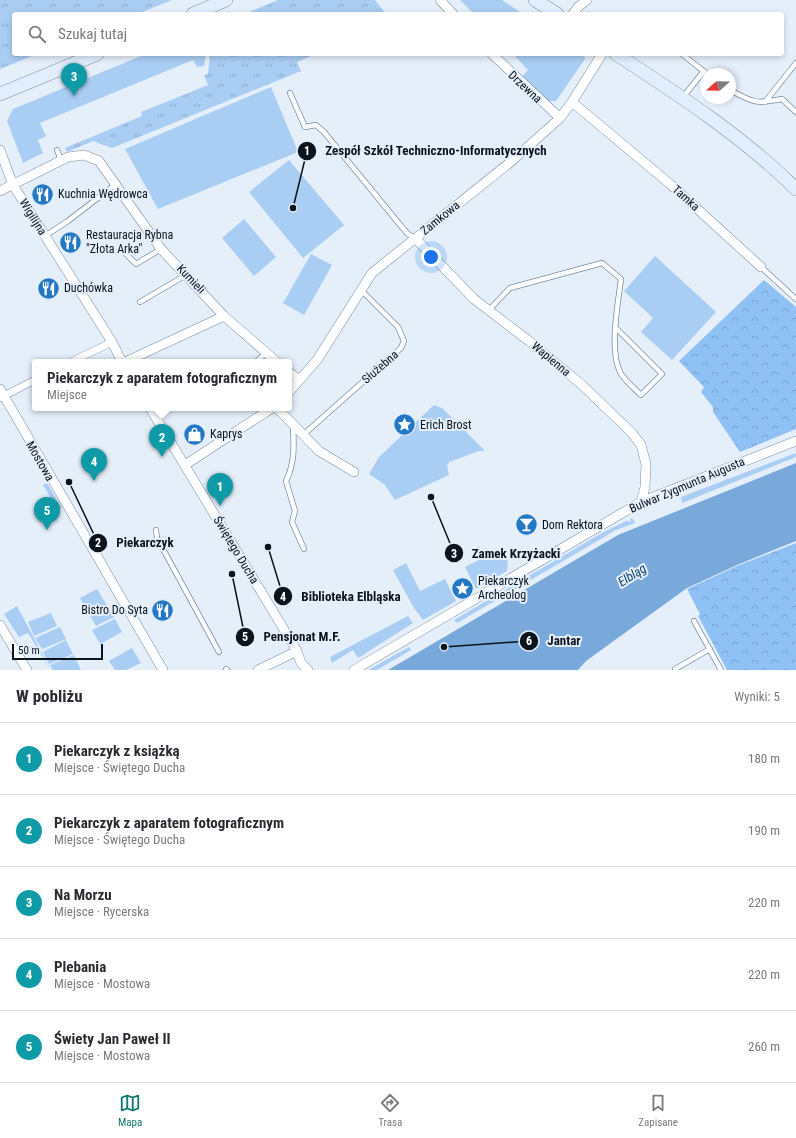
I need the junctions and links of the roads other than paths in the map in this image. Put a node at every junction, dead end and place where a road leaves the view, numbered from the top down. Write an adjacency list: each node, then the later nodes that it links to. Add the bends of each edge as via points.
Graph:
1 (226, 0): 5 (main road)
2 (440, 0): 6 (street)
3 (535, 0): 7 (main road)
4 (587, 0): 8 (street)
5 (198, 12)
6 (451, 12)
7 (554, 12)
8 (574, 12)
9 (92, 56): 19 (main road)
10 (494, 56): 24 (street, Drzewna)
11 (601, 56): 21 (street, Zamkowa)
12 (619, 56): 20 (main road)
13 (684, 56): 15 (lane)
14 (796, 63): 22 (lane)
15 (700, 69)
16 (700, 78): 20 (lane)
17 (290, 93): 33 (lane, via 305,127 316,125 324,132 401,226)
18 (736, 93): 22 (lane, via 753,102)
19 (0, 94)
20 (683, 97): 30 (main road, via 760,155)
21 (572, 102): 24 (street, Zamkowa); 36 (street, Tamka, via 670,184)
22 (764, 102): 23 (lane, via 782,99)
23 (796, 112)
24 (560, 118): 33 (street, Zamkowa, via 513,160)
25 (0, 150): 28 (street, Wigilijna)
26 (57, 150): 27 (lane)
27 (62, 160): 28 (street, Kumieli); 29 (street, Kumieli, via 77,155 93,158 99,161)
28 (13, 184): 31 (street, Kumieli); 32 (street, Wigilijna)
29 (116, 184): 32 (lane); 34 (street, Kumieli)
30 (796, 189)
31 (0, 191)
32 (45, 236): 44 (street, Wigilijna)
33 (415, 238): 38 (street, Zamkowa, via 372,273); 41 (street, Wapienna, via 474,299)
34 (162, 249): 35 (lane, via 136,264); 37 (street, Kumieli)
35 (126, 254)
36 (761, 267): 39 (lane, Tamka)
37 (186, 274): 40 (lane); 42 (street, Kumieli)
38 (361, 290): 52 (street, Zamkowa, via 317,360); 60 (lane, Służebna, via 398,327 404,341 401,348)
39 (796, 299)
40 (140, 302)
41 (489, 310): 43 (lane, via 510,288 602,263 621,279); 64 (street, Wapienna, via 581,384 632,433 641,445 646,464 645,487)
42 (224, 316): 45 (street, Kumieli); 48 (street)
43 (616, 328): 43 (lane, via 615,358 621,373 641,395 662,374)
44 (112, 342): 46 (street); 47 (street, Wigilijna)
45 (266, 353): 49 (lane); 50 (street, Kumieli)
46 (78, 359)
47 (120, 359)
48 (131, 359)
49 (259, 359)
50 (273, 359)
51 (292, 374): 52 (street)
52 (299, 380): 54 (street, Zamkowa)
53 (32, 381): 55 (street)
54 (292, 388)
55 (1, 394): 74 (street, Mostowa)
56 (152, 411): 62 (street, Świętego Ducha)
57 (267, 411): 62 (street)
58 (280, 411): 59 (street)
59 (293, 424): 60 (street); 66 (lane, via 292,469 286,481 295,511 292,522)
60 (303, 435): 63 (street, via 319,451)
61 (796, 441): 64 (street, Bulwar Zygmunta Augusta)
62 (185, 465): 70 (street, Świętego Ducha)
63 (354, 472)
64 (641, 502): 77 (street, Bulwar Zygmunta Augusta)
65 (156, 530): 71 (lane, via 157,538)
66 (304, 549)
67 (694, 620): 69 (lane)
68 (0, 625): 73 (street)
69 (710, 649): 72 (lane); 78 (lane)
70 (297, 651): 75 (street); 76 (street, via 301,663)
71 (219, 652)
72 (676, 669)
73 (27, 670)
74 (163, 670)
75 (258, 670)
76 (308, 670)
77 (354, 670)
78 (721, 670)

